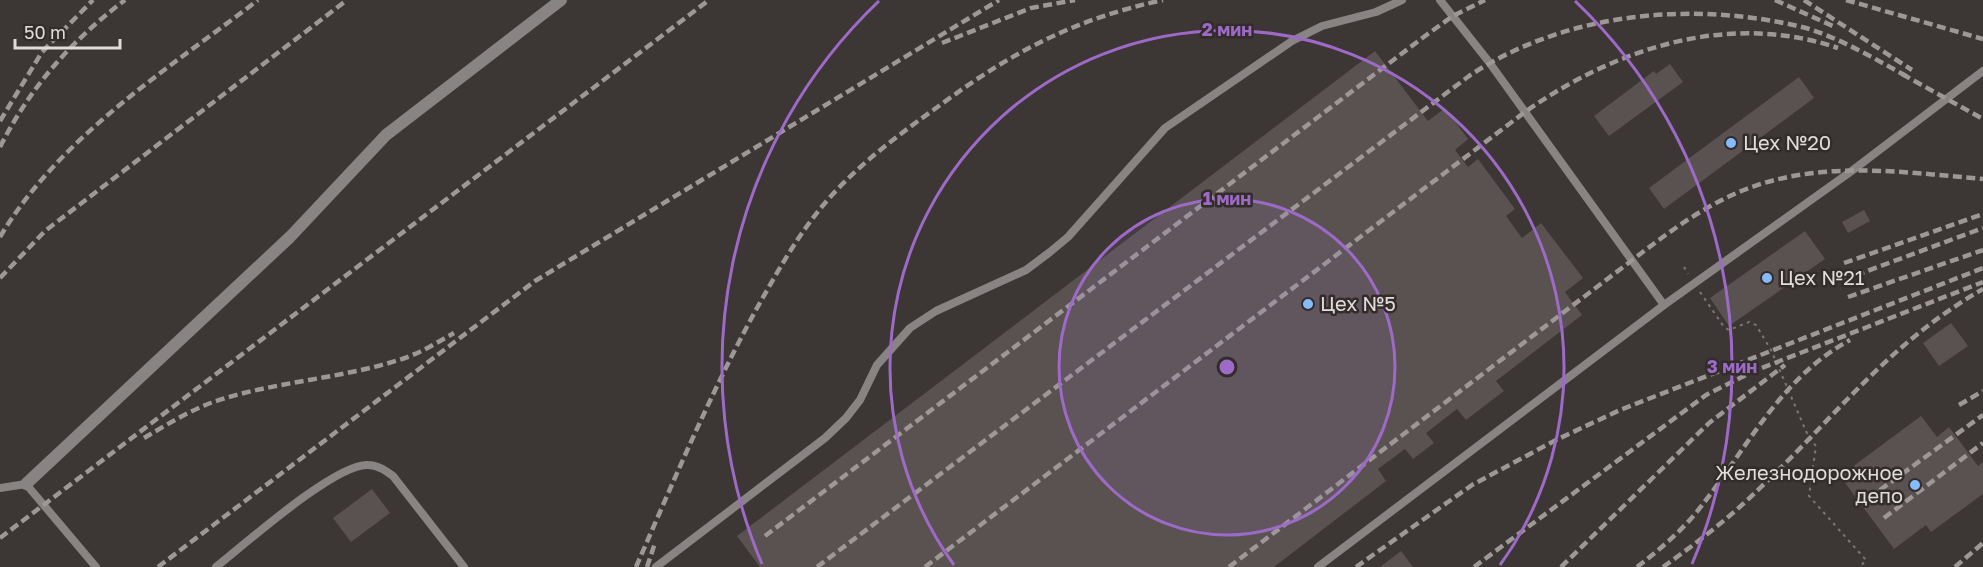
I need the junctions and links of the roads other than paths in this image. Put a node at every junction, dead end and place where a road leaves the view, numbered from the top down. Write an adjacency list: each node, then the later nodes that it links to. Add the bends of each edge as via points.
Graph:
1 (561, 0): 6 (street, via 386,135 290,237)
2 (1402, 0): 11 (lane, via 1292,40 1165,128 1068,237 1026,270 936,311 910,328 877,365 860,400 825,438)
3 (1440, 0): 5 (lane)
4 (1983, 71): 5 (lane)
5 (1664, 305): 12 (lane)
6 (26, 484): 7 (lane); 8 (lane)
7 (0, 488)
8 (96, 567)
9 (216, 567): 10 (lane, via 332,477 369,465 393,476)
10 (464, 567)
11 (656, 567)
12 (1318, 567)

